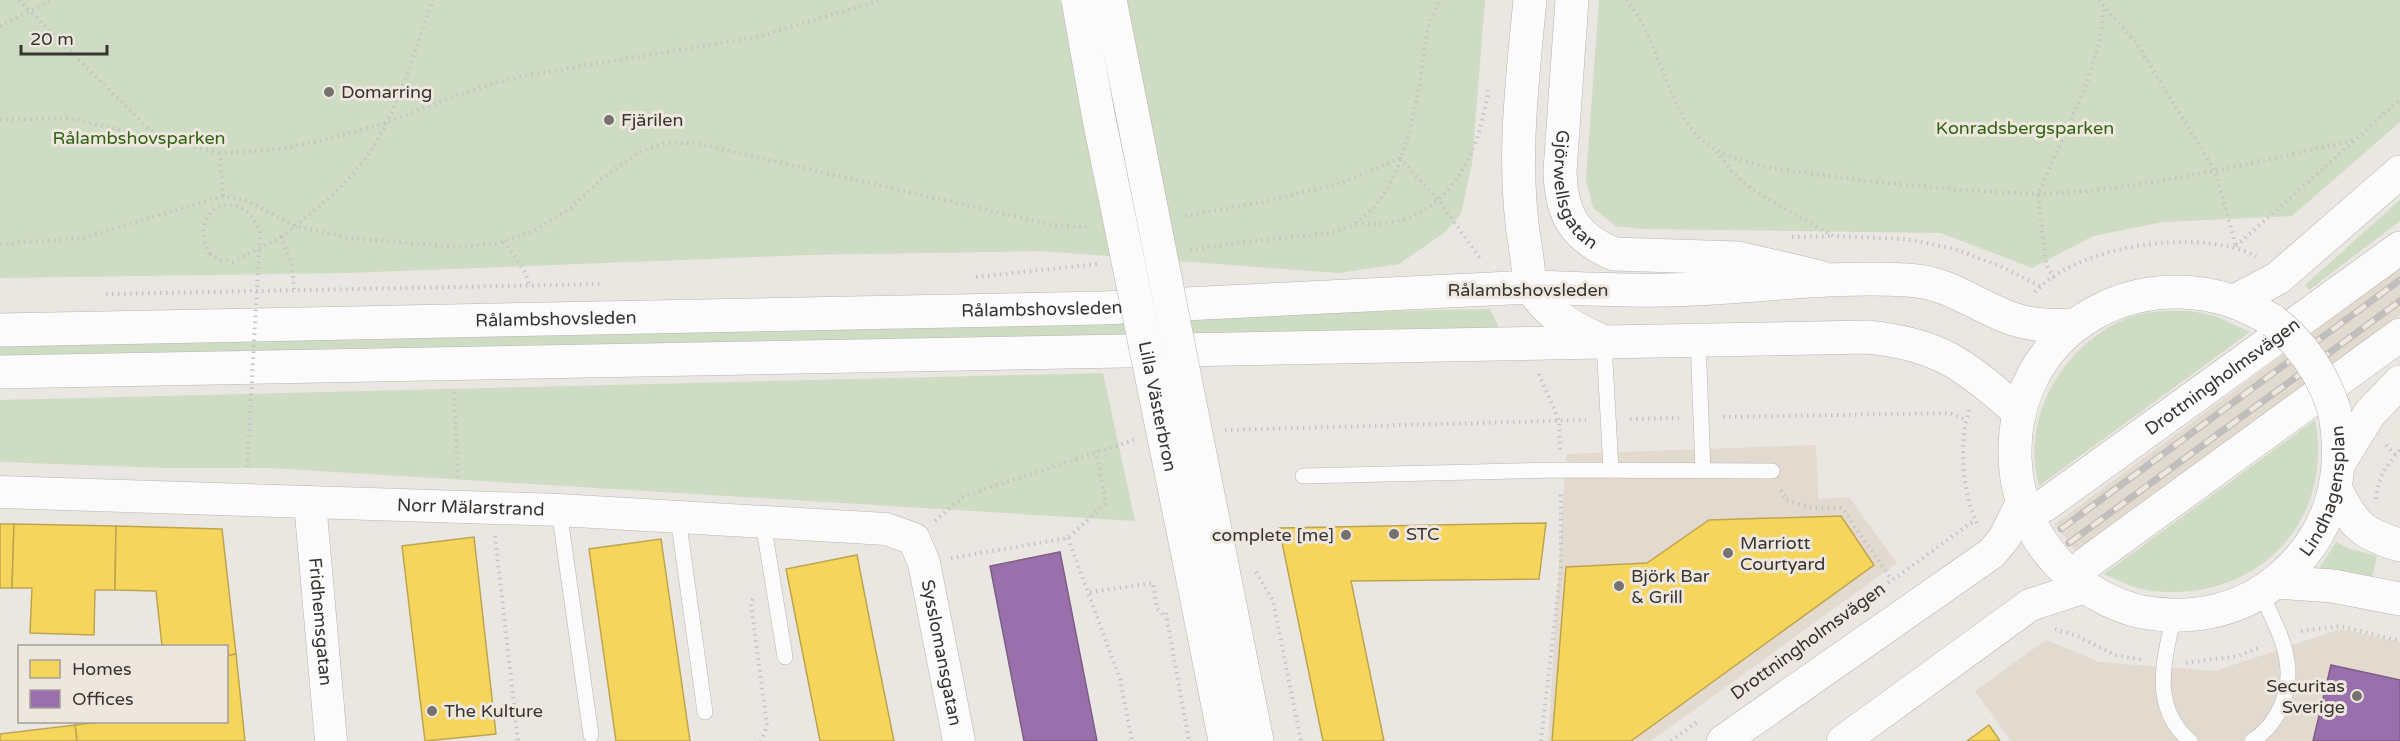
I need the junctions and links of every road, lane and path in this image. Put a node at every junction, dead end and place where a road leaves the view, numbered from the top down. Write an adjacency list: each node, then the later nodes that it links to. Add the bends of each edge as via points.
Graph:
1 (19, 0): 15 (path)
2 (52, 0): 15 (path)
3 (433, 0): 20 (path)
4 (881, 0): 20 (path, via 757,37 517,77)
5 (1078, 0): 87 (main road, Lilla Västerbron, bridge, via 1098,114)
6 (1110, 0): 87 (main road, Lilla Västerbron, bridge)
7 (1441, 0): 25 (path, via 1429,19 1419,86)
8 (1530, 0): 48 (main road, via 1518,156 1519,201)
9 (1572, 0): 45 (main road, Gjörwellsgatan, via 1560,195 1568,218 1582,234 1614,254 1738,258)
10 (1626, 0): 14 (path)
11 (1635, 0): 14 (path)
12 (2099, 0): 13 (path)
13 (2104, 6): 26 (path, via 2137,44); 28 (path, via 2100,41 2085,88)
14 (1634, 8): 23 (path, via 1683,113 1698,137)
15 (30, 14): 16 (path); 21 (path)
16 (0, 26)
17 (1488, 87): 31 (path, via 1484,121 1474,150 1459,179 1439,201 1390,222)
18 (2400, 100): 22 (path)
19 (0, 120): 21 (path, via 69,118)
20 (386, 123): 24 (path, via 282,149); 32 (path, via 367,156)
21 (158, 139): 24 (path)
22 (2355, 140): 26 (path); 39 (path)
23 (1716, 150): 28 (path, via 1775,168 1880,183); 34 (path, via 1732,172 1753,190)
24 (220, 153): 29 (path)
25 (1400, 158): 30 (path, via 1342,183); 31 (path, via 1381,199)
26 (2215, 171): 28 (path); 39 (path)
27 (2400, 172): 52 (main road, via 2278,278)
28 (2038, 194): 44 (path, via 2046,264)
29 (223, 196): 32 (path, via 248,201); 38 (path, via 82,238)
30 (1176, 218)
31 (1356, 222): 41 (path, via 1330,232)
32 (295, 226): 35 (path); 37 (path, via 349,238 410,245 457,247)
33 (1099, 227): 37 (path, via 1057,226 695,143 666,143 625,160 570,209 533,231)
34 (1833, 236): 36 (path); 44 (path, via 1906,239 1955,249 2040,286)
35 (280, 237): 49 (path, via 292,265); 68 (path, bridge, via 270,245 261,249 251,254 233,262 221,260 210,254 203,241 204,224 215,209 242,206 254,217 260,233 259,245 259,257 257,281)
36 (1785, 237)
37 (504, 241): 47 (path, via 526,274)
38 (0, 244)
39 (2236, 246): 44 (path, via 2182,241 2132,247 2083,262)
40 (2400, 248): 76 (main road, Drottningholmsvägen)
41 (1189, 250)
42 (1108, 262): 43 (path, Rålambshovsleden)
43 (971, 278)
44 (2054, 278)
45 (1828, 279): 50 (main road, Rålambshovsleden, via 1665,290); 53 (main road, Rålambshovsleden, via 1934,283 2011,318 2033,324)
46 (611, 284): 47 (path, Rålambshovsleden)
47 (529, 286): 49 (path, Rålambshovsleden)
48 (1532, 287): 50 (main road, Rålambshovsleden); 54 (main road, Rålambshovsleden, via 1102,308); 57 (main road, via 1549,308 1579,331)
49 (294, 289): 51 (path, Rålambshovsleden)
50 (1601, 289): 57 (main road)
51 (94, 295)
52 (2235, 301): 53 (main road, Lindhagensplan, via 2199,291 2162,291 2125,298); 73 (main road, Lindhagensplan, bridge, via 2273,321 2307,355 2326,386 2339,436)
53 (2076, 325): 61 (main road, Lindhagensplan, via 2041,365)
54 (0, 330)
55 (2400, 335): 90 (main road)
56 (1698, 340): 57 (main road); 61 (main road, via 1895,340 1924,347 1956,362); 62 (lane)
57 (1604, 342): 58 (main road); 63 (lane)
58 (453, 365): 59 (main road); 77 (path)
59 (0, 372)
60 (2400, 382): 73 (main road, via 2370,413)
61 (2020, 412): 76 (main road, Lindhagensplan, via 2014,458)
62 (1700, 417): 63 (path); 64 (path, via 1950,413); 70 (lane)
63 (1608, 419): 65 (path); 69 (lane)
64 (1966, 420)
65 (1559, 421)
66 (2400, 450): 78 (path, via 2378,481)
67 (1096, 451): 84 (path, via 1107,503)
68 (247, 470)
69 (1611, 470): 70 (lane); 72 (lane)
70 (1703, 470): 71 (lane)
71 (1772, 471): 91 (path, via 1786,500 1813,508 1842,508)
72 (1304, 476)
73 (2338, 476): 85 (main road, via 2356,525 2373,537); 92 (main road, Lindhagensplan, via 2320,531 2307,550)
74 (0, 492): 75 (street, Norr Mälarstrand)
75 (310, 502): 77 (street, Norr Mälarstrand); 104 (street, Fridhemsgatan)
76 (2034, 504): 90 (main road, Lindhagensplan, via 2041,541 2054,559); 114 (street, Drottningholmsvägen, via 1992,553)
77 (459, 507): 79 (street, Norr Mälarstrand)
78 (2378, 507)
79 (492, 508): 80 (street, Norr Mälarstrand); 105 (path)
80 (559, 510): 81 (street, Norr Mälarstrand); 103 (lane)
81 (678, 517): 83 (street, Norr Mälarstrand); 101 (lane)
82 (1975, 520): 91 (path, Drottningholmsvägen)
83 (764, 522): 86 (street, Norr Mälarstrand, via 886,529 914,538); 89 (lane)
84 (1068, 538): 86 (path); 93 (path)
85 (2400, 545)
86 (924, 563): 107 (street, Sysslomansgatan)
87 (1221, 563): 109 (main road, Lilla Västerbron); 110 (main road, Lilla Västerbron); 111 (path, via 1273,601)
88 (1561, 567): 112 (path)
89 (770, 570): 99 (lane); 106 (path, via 758,585 751,604 766,726)
90 (2086, 575): 95 (main road, Lindhagensplan, via 2137,610); 115 (street, via 2030,605)
91 (1892, 580): 100 (path, Drottningholmsvägen)
92 (2268, 587): 94 (main road, via 2333,586); 95 (main road, Lindhagensplan, via 2210,612); 117 (lane, via 2287,660 2288,680 2283,704 2271,725)
93 (1090, 592): 96 (path, via 1153,583 1157,608); 108 (path, via 1120,679)
94 (2400, 599)
95 (2174, 615): 116 (lane, via 2162,683 2170,718)
96 (1166, 618)
97 (2378, 636): 98 (path)
98 (2400, 641)
99 (785, 657)
100 (1786, 657)
101 (705, 712)
102 (1709, 713): 113 (path)
103 (591, 735)
104 (331, 741)
105 (518, 741)
106 (761, 741)
107 (959, 741)
108 (1132, 741)
109 (1225, 741)
110 (1257, 741)
111 (1301, 741)
112 (1541, 741)
113 (1671, 741)
114 (1723, 741)
115 (1843, 741)
116 (2190, 741)
117 (2252, 741)

